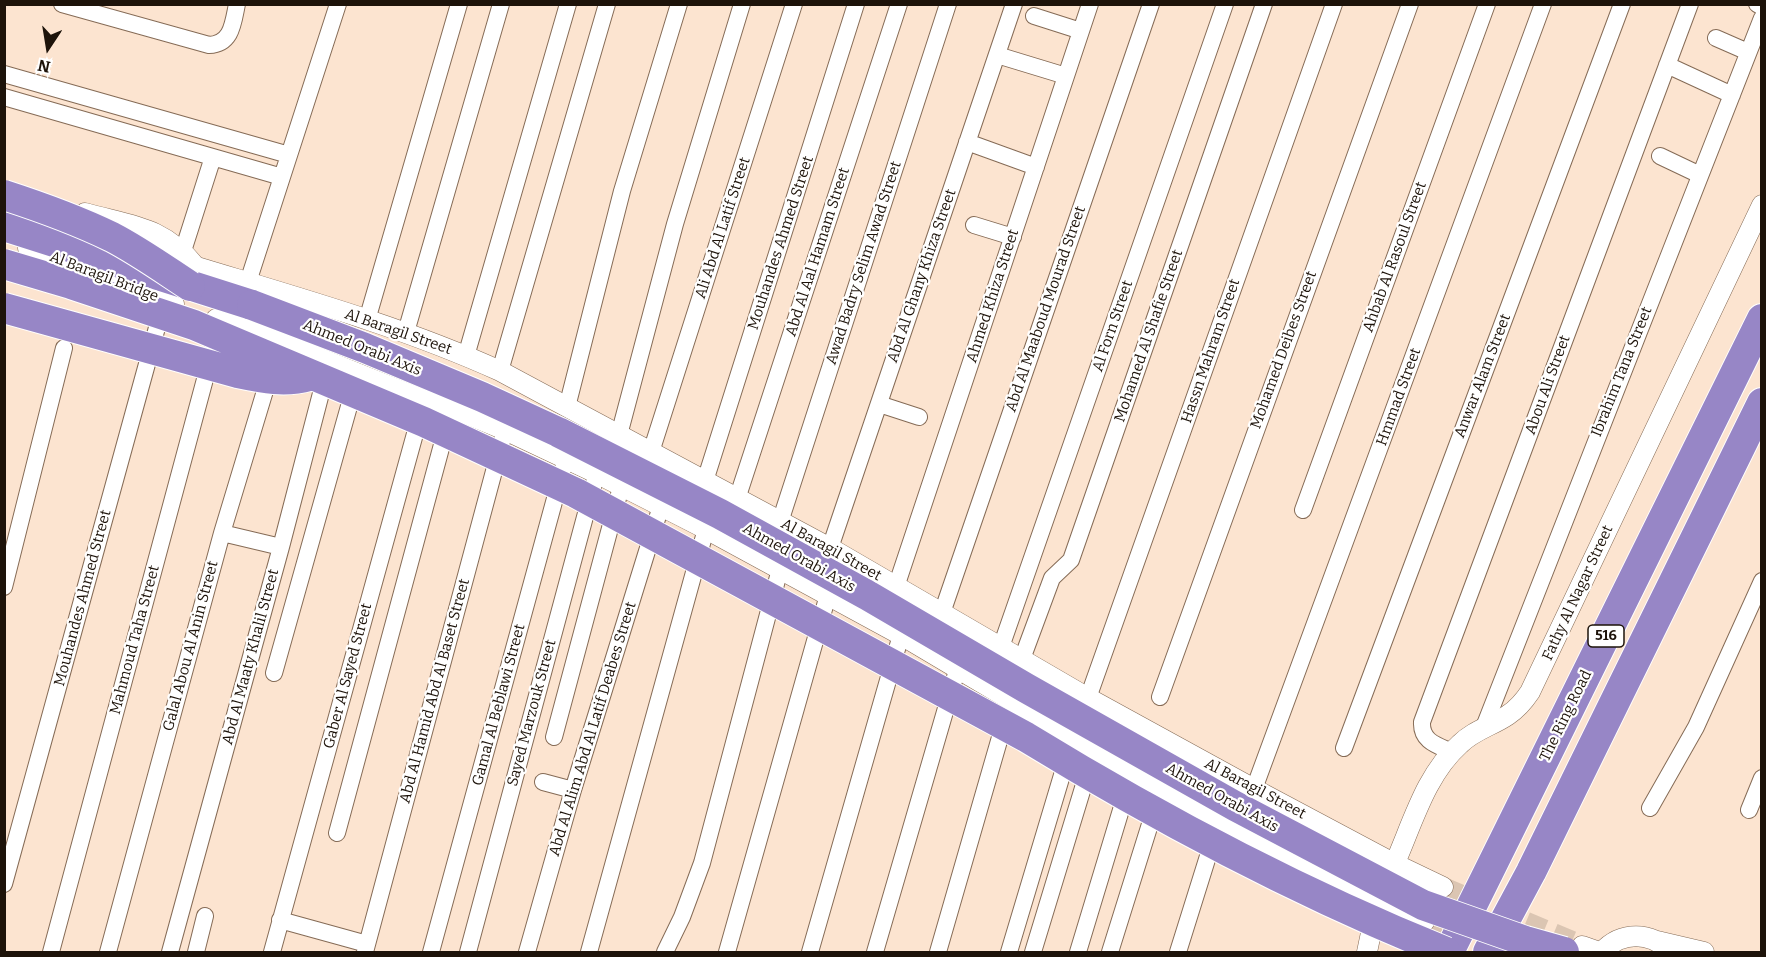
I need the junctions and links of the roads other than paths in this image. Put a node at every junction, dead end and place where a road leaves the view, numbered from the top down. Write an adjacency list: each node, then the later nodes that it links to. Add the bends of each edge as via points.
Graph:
1 (62, 4): 2 (street, via 209,45 228,38)
2 (237, 4)
3 (338, 4): 41 (street)
4 (459, 4): 63 (street)
5 (501, 4): 65 (street)
6 (568, 4): 69 (street)
7 (607, 4): 71 (street)
8 (679, 4): 76 (street, via 622,191)
9 (742, 4): 80 (street, Sayed Marzouk Street)
10 (794, 4): 81 (street, Ali Abd Al Latif Street)
11 (856, 4): 84 (street, Mouhandes Ahmed Street)
12 (899, 4): 86 (street, Abd Al Aal Hamam Street)
13 (948, 4): 89 (street, Awad Badry Selim Awad Street)
14 (1014, 4): 32 (street, Abd Al Ghany Khiza Street)
15 (1090, 4): 29 (street, Ahmed Khiza Street)
16 (1151, 4): 99 (street, Abd Al Maaboud Mourad Street)
17 (1225, 4): 101 (street, Al Forn Street)
18 (1264, 4): 102 (street, Mohamed Al Shafie Street, via 1071,560 1052,578)
19 (1334, 4): 106 (street, Hassn Mahram Street)
20 (1410, 4): 105 (street, Mohamed Deibes Street)
21 (1487, 4): 88 (street, Ahbab Al Rasoul Street)
22 (1543, 4): 118 (street, Hmmad Street)
23 (1622, 4): 111 (street, Anwar Alam Street)
24 (1690, 4): 33 (street, Abou Ali Street)
25 (1757, 4): 26 (street)
26 (1761, 6)
27 (1034, 16): 29 (street)
28 (1761, 18): 31 (street, Ibrahim Tana Street)
29 (1081, 30): 35 (street, Ahmed Khiza Street)
30 (1716, 38): 31 (street)
31 (1748, 52): 36 (street, Ibrahim Tana Street)
32 (997, 55): 35 (street); 40 (street, Abd Al Ghany Khiza Street)
33 (1667, 65): 36 (street); 113 (street, Abou Ali Street, via 1422,722 1428,740)
34 (11, 76): 37 (street); 38 (street)
35 (1066, 76): 44 (street, Ahmed Khiza Street)
36 (1732, 95): 45 (street, Ibrahim Tana Street)
37 (9, 98): 39 (street)
38 (90, 98): 39 (street); 41 (street)
39 (83, 120): 43 (street)
40 (968, 142): 44 (street); 75 (street, Abd Al Ghany Khiza Street)
41 (290, 155): 46 (street)
42 (1660, 156): 45 (street)
43 (213, 158): 46 (street); 55 (street)
44 (1036, 167): 53 (street, Ahmed Khiza Street)
45 (1700, 175): 108 (street, Ibrahim Tana Street)
46 (282, 177): 59 (street)
47 (4, 186): 55 (street, via 69,209 144,228)
48 (4, 195): 58 (highway, bridge, via 74,220 149,259)
49 (1761, 205): 108 (street, Fathy Al Nagar Street, via 1535,683 1517,708)
50 (4, 208): 58 (street, bridge)
51 (974, 225): 53 (street)
52 (4, 226): 58 (highway, Ahmed Orabi Axis, bridge, via 117,261)
53 (1012, 237): 97 (street, Ahmed Khiza Street)
54 (4, 239): 64 (street, Al Baragil Bridge)
55 (183, 251): 58 (street)
56 (4, 264): 70 (highway, bridge)
57 (4, 275): 61 (street)
58 (193, 276): 59 (street, Al Baragil Street); 133 (highway, Ahmed Orabi Axis, bridge, via 252,304 483,397 720,513 1235,806 1423,905 1533,944)
59 (248, 282): 63 (street, Al Baragil Street)
60 (4, 308): 70 (highway, bridge, via 260,378 287,380)
61 (161, 313): 64 (street); 125 (street, Mouhandes Ahmed Street)
62 (1761, 319): 154 (highway, The Ring Road / 516)
63 (367, 320): 65 (street, Al Baragil Street)
64 (212, 321): 66 (street); 134 (street, Mahmoud Taha Street)
65 (406, 332): 67 (street, Al Baragil Street)
66 (280, 342): 70 (street); 91 (street, Galal Abou Al Anin Street)
67 (442, 347): 69 (street, Al Baragil Street); 73 (street, Gaber Al Sayed Street)
68 (64, 348): 96 (street)
69 (466, 356): 71 (street, Al Baragil Street)
70 (322, 368): 72 (street); 92 (street, Abd Al Maaty Khalil Street); 154 (highway, bridge, via 576,493 1026,737 1171,822 1319,896)
71 (500, 371): 76 (street, Al Baragil Street)
72 (358, 373): 73 (street); 104 (street)
73 (424, 400): 77 (street); 129 (street, Gaber Al Sayed Street)
74 (1761, 403): 155 (highway, 516, via 1532,872)
75 (879, 404): 78 (street); 93 (street, Abd Al Ghany Khiza Street)
76 (567, 407): 80 (street, Al Baragil Street)
77 (452, 408): 79 (street); 123 (street)
78 (919, 417)
79 (505, 430): 82 (street); 132 (street, Abd Al Hamid Abd Al Baset Street)
80 (615, 433): 81 (street, Al Baragil Street); 83 (street, Sayed Marzouk Street)
81 (651, 452): 84 (street, Al Baragil Street)
82 (566, 458): 83 (street); 139 (street, Gamal Al Beblawi Street)
83 (596, 473): 85 (street); 140 (street, Sayed Marzouk Street)
84 (705, 481): 86 (street, Al Baragil Street)
85 (621, 486): 87 (street); 109 (street)
86 (737, 499): 89 (street, Al Baragil Street)
87 (661, 506): 90 (street); 119 (street, Abd Al Alim Abd Al Latif Deabes Street)
88 (1303, 510)
89 (780, 522): 93 (street, Al Baragil Street)
90 (706, 529): 94 (street); 142 (street)
91 (222, 533): 92 (street); 135 (street, Galal Abou Al Anin Street)
92 (281, 547): 136 (street, Abd Al Maaty Khalil Street)
93 (830, 548): 97 (street, Al Baragil Street)
94 (780, 569): 98 (street); 143 (street, via 702,863)
95 (1761, 581): 120 (street, via 1695,727)
96 (4, 587)
97 (896, 587): 99 (street, Al Baragil Street)
98 (828, 595): 100 (street); 144 (street)
99 (942, 613): 101 (street, Al Baragil Street)
100 (901, 635): 103 (street); 145 (street)
101 (1001, 647): 102 (street, Al Baragil Street)
102 (1022, 659): 106 (street, Al Baragil Street)
103 (958, 667): 107 (street); 146 (street)
104 (274, 673)
105 (1160, 697)
106 (1088, 698): 118 (street, Al Baragil Street)
107 (1011, 700): 110 (street); 147 (street)
108 (1484, 727): 113 (street, Fathy Al Nagar Street)
109 (554, 737)
110 (1073, 737): 112 (street); 148 (street)
111 (1344, 748)
112 (1095, 750): 114 (street); 149 (street)
113 (1452, 752): 124 (street, Fathy Al Nagar Street, via 1434,776)
114 (1132, 772): 117 (street); 150 (street)
115 (1761, 778): 121 (street)
116 (543, 782): 119 (street)
117 (1162, 787): 122 (street); 151 (street)
118 (1254, 789): 124 (street, Al Baragil Street)
119 (573, 790): 141 (street, Abd Al Alim Abd Al Latif Deabes Street)
120 (1650, 808)
121 (1749, 810)
122 (1220, 819): 127 (street); 152 (street)
123 (337, 833)
124 (1395, 864): 126 (street, Al Baragil Street); 127 (street, Fathy Al Nagar Street)
125 (4, 884)
126 (1443, 887)
127 (1378, 899): 130 (street); 153 (street, Fathy Al Nagar Street)
128 (205, 916): 137 (street)
129 (280, 920): 132 (street); 138 (street, Gaber Al Sayed Street)
130 (1424, 922)
131 (1663, 947): 133 (street, via 1640,936 1625,937); 156 (street)
132 (366, 948)
133 (1587, 951)
134 (51, 952)
135 (108, 952)
136 (170, 952)
137 (196, 952)
138 (272, 952)
139 (431, 952)
140 (468, 952)
141 (527, 952)
142 (589, 952)
143 (665, 952)
144 (727, 952)
145 (810, 952)
146 (875, 952)
147 (938, 952)
148 (1009, 952)
149 (1033, 952)
150 (1078, 952)
151 (1110, 952)
152 (1178, 952)
153 (1367, 952)
154 (1448, 952)
155 (1488, 952)
156 (1704, 952)

